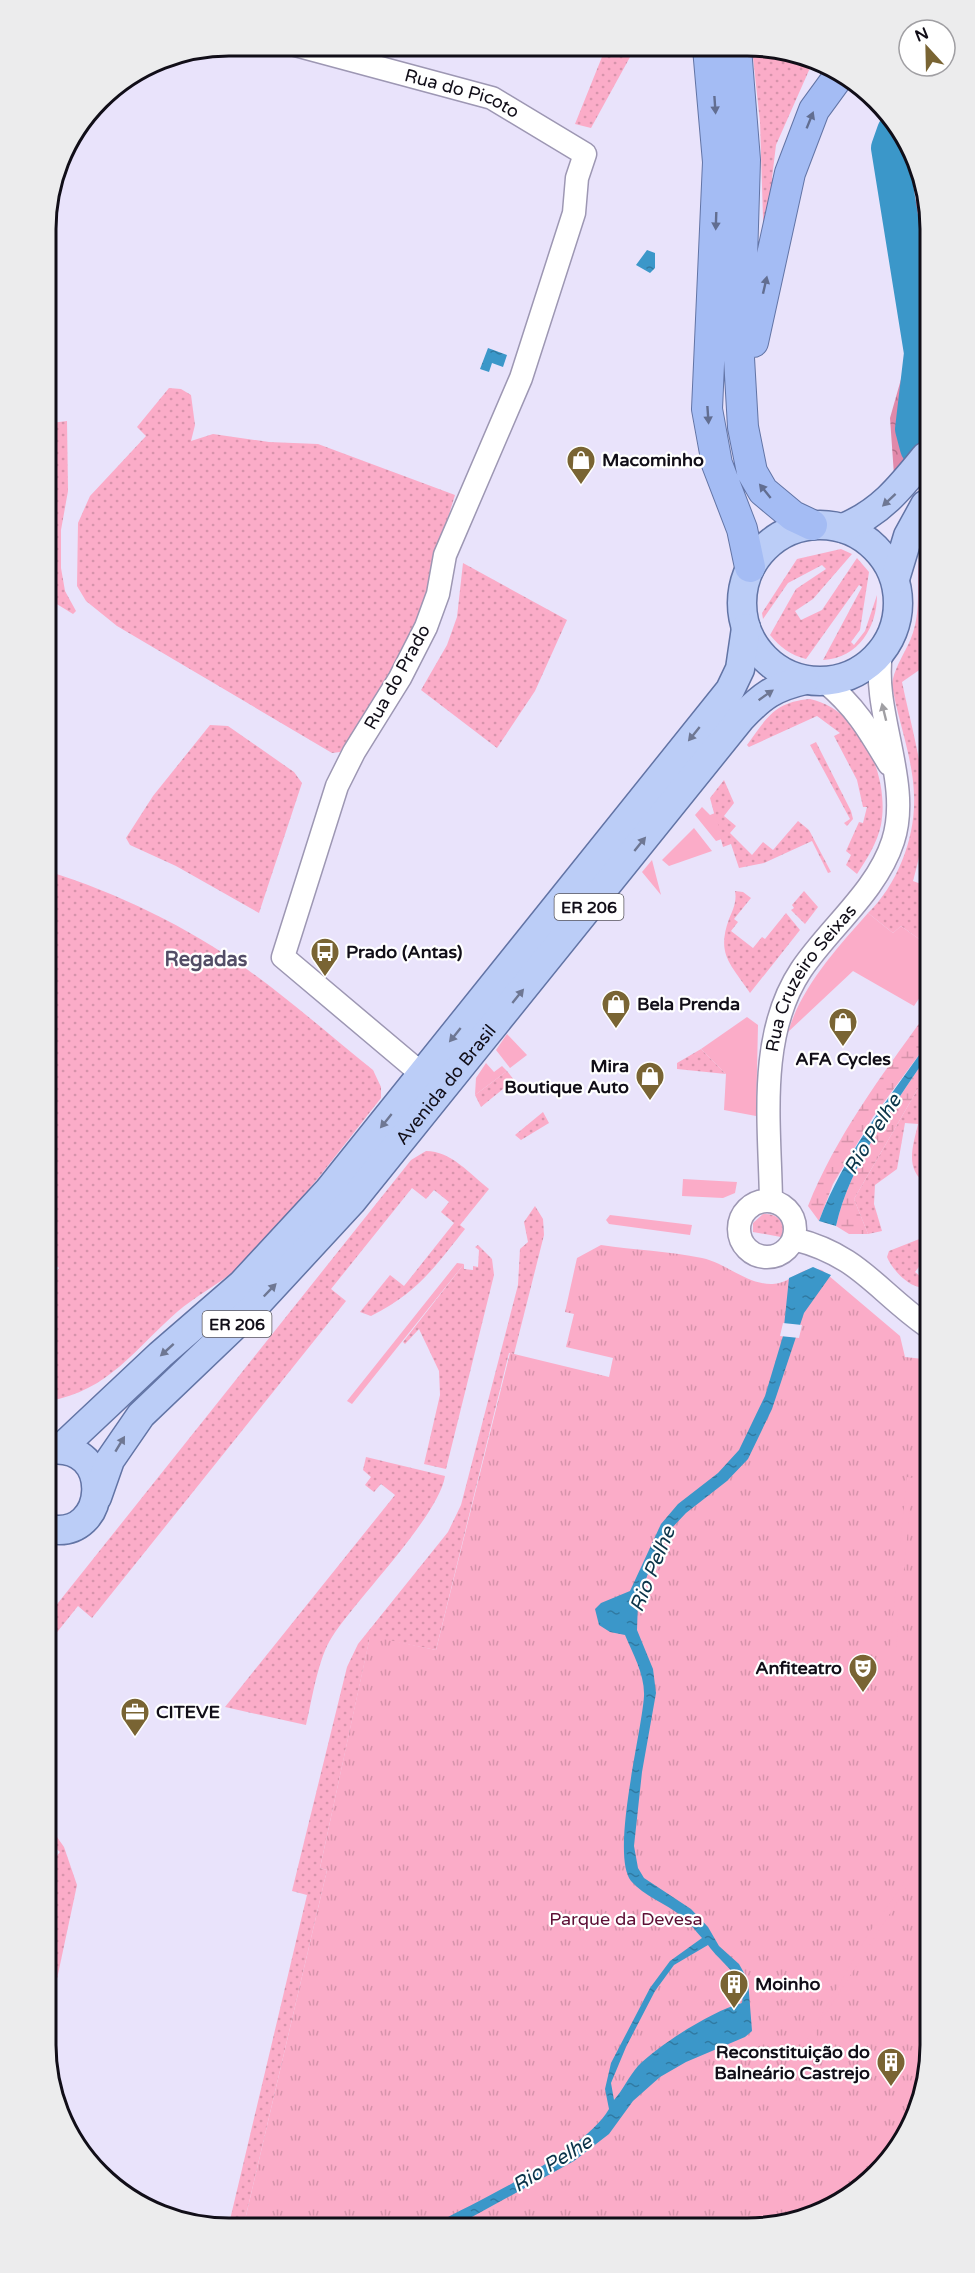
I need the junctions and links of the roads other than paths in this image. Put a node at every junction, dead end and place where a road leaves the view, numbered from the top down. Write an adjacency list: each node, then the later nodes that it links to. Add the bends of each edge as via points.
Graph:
1 (332, 55): 5 (street, Rua do Picoto, via 492,98)
2 (709, 55): 6 (highway, one-way to 6)
3 (736, 55): 6 (highway)
4 (835, 80): 7 (highway, one-way to 4, via 790,173 814,110)
5 (585, 153): 18 (street, Rua do Prado, via 577,178 574,213 521,378 445,555 438,594 426,627 338,786 283,957)
6 (732, 161): 7 (highway); 12 (highway, one-way to 12, via 707,409 717,464 745,538)
7 (741, 404): 10 (highway, one-way to 7, via 793,516 763,491 752,472)
8 (920, 463): 11 (main road, one-way to 11, via 874,513)
9 (920, 514): 13 (main road, Avenida do Brasil / ER 206, via 908,536)
10 (812, 525): 11 (main road, Avenida do Brasil / ER 206); 12 (main road, Avenida do Brasil / ER 206, via 775,538)
11 (843, 528): 13 (main road, Avenida do Brasil, via 875,547)
12 (750, 567): 14 (main road, Avenida do Brasil / ER 206, via 741,608)
13 (895, 579): 15 (main road, Avenida do Brasil / ER 206, via 899,604 894,630)
14 (746, 628): 16 (main road, Avenida do Brasil, via 752,643 775,667); 18 (main road, Avenida do Brasil / ER 206, one-way to 18, via 740,669 730,690)
15 (881, 653): 16 (main road, Avenida do Brasil / ER 206, via 855,673); 17 (street, Rua Cruzeiro Seixas, one-way to 15, via 878,675)
16 (814, 681): 17 (street, Rua Cruzeiro Seixas, via 845,699); 23 (main road, Avenida do Brasil / ER 206, one-way to 16, via 110,1460 141,1415 254,1307 352,1201 741,718 760,698 781,685)
17 (893, 770): 19 (street, Rua Cruzeiro Seixas, via 897,818 884,863 801,970 785,998 775,1031 771,1058)
18 (423, 1075): 22 (main road, Avenida do Brasil / ER 206, one-way to 22, via 329,1190 242,1284)
19 (771, 1201): 20 (street, via 789,1210 796,1229); 20 (street, via 754,1204 742,1215 742,1241 752,1253 768,1258 784,1252)
20 (794, 1239): 21 (street, via 832,1251 852,1263)
21 (919, 1320)
22 (55, 1450): 23 (main road, via 71,1452 89,1465 98,1486)
23 (97, 1497): 24 (main road, ER 206, via 87,1517)
24 (78, 1524): 25 (main road); 26 (main road, ER 206)
25 (55, 1529)
26 (55, 1543)

